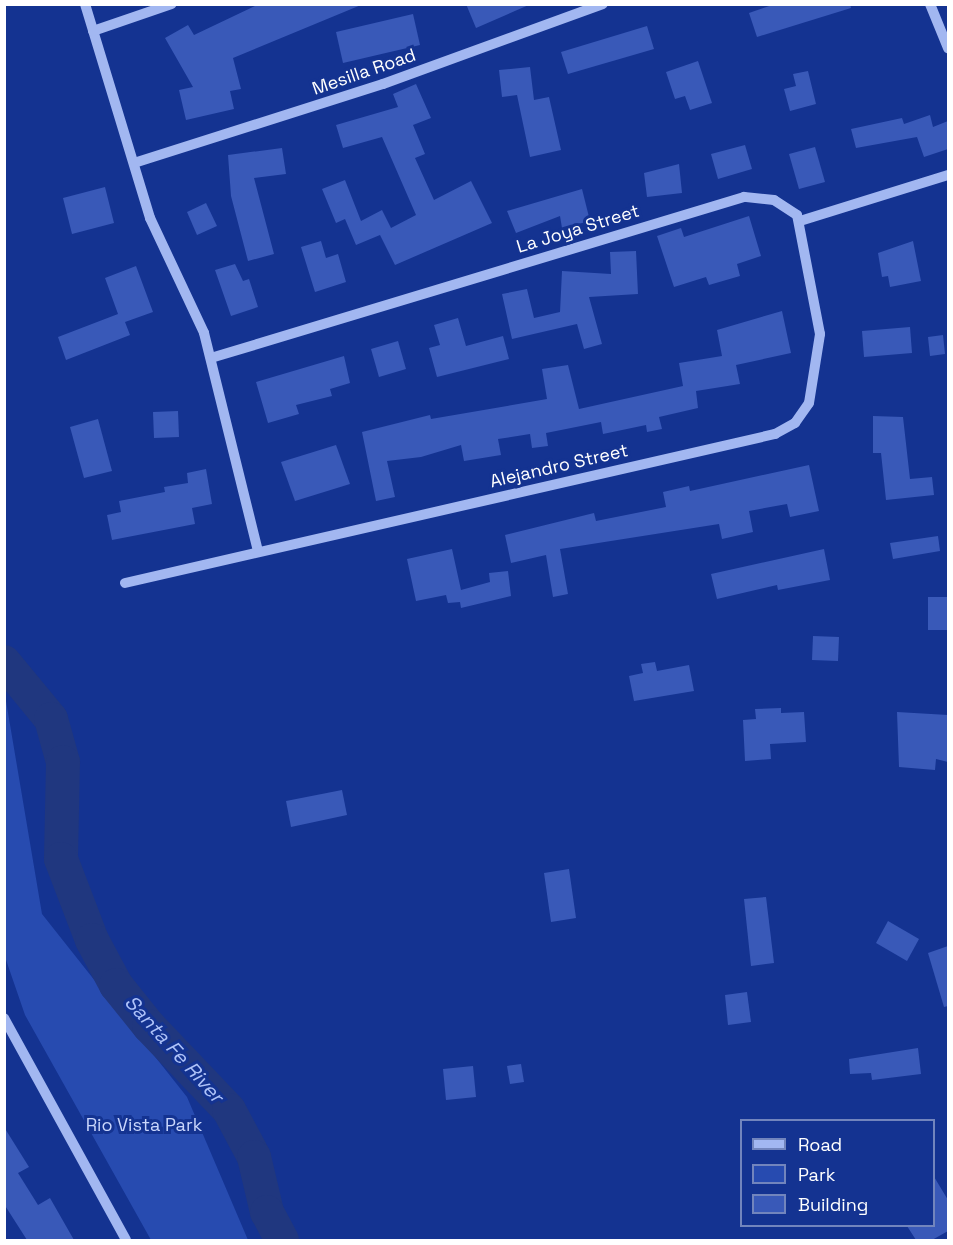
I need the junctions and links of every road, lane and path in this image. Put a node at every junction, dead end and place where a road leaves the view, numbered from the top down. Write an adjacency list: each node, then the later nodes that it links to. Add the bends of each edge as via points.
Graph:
1 (85, 4): 5 (street)
2 (172, 4): 5 (street)
3 (603, 4): 7 (street, Mesilla Road, via 383,84)
4 (930, 4): 6 (street)
5 (93, 31): 7 (street)
6 (948, 48)
7 (134, 163): 10 (street, via 150,218 202,326)
8 (948, 175): 9 (street)
9 (800, 221): 10 (street, La Joya Street, via 792,209 774,200 725,200); 11 (street, Alejandro Street, via 819,345 809,403 786,429)
10 (211, 358): 11 (street)
11 (258, 551): 12 (street, Alejandro Street)
12 (125, 583)
13 (4, 1018): 14 (street)
14 (126, 1240)

